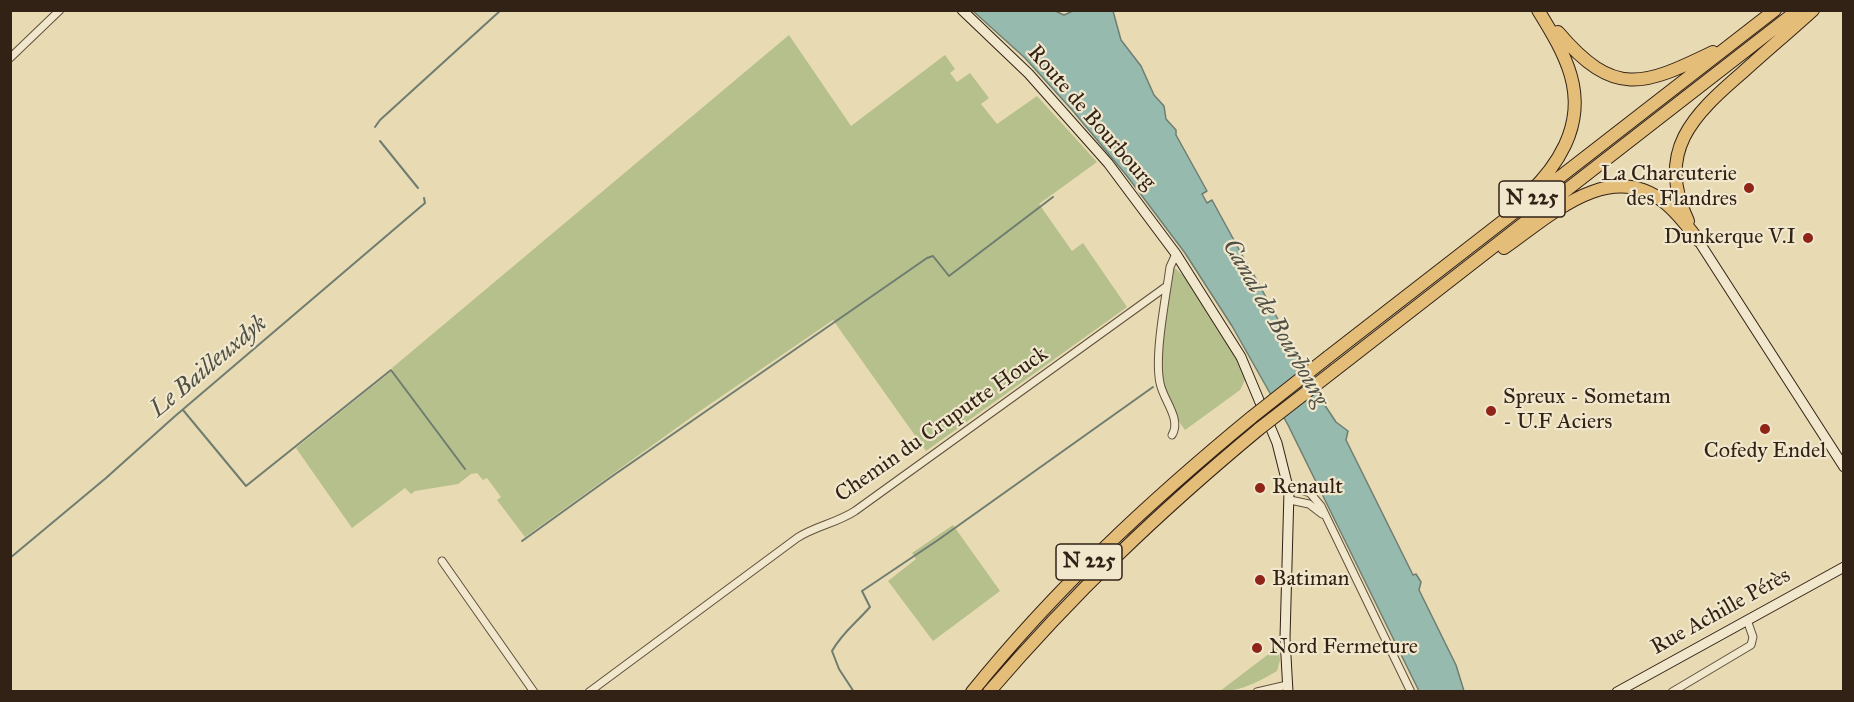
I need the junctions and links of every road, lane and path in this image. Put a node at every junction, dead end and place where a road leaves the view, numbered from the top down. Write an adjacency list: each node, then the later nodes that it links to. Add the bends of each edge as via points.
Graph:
1 (60, 10): 8 (street)
2 (962, 10): 10 (main road, Route de Bourbourg, via 1065,113 1123,182)
3 (1539, 10): 7 (highway, via 1586,62 1624,79 1668,74); 11 (highway, via 1571,75 1576,102 1573,124 1558,159 1542,180)
4 (1775, 10): 7 (highway, N 225)
5 (1798, 10): 13 (highway, N 225)
6 (1813, 10): 9 (highway, via 1712,98 1684,134 1675,162 1676,183)
7 (1736, 41): 11 (highway, N 225)
8 (10, 58)
9 (1698, 240): 13 (highway, via 1676,213 1655,196 1632,187 1609,187 1570,202); 15 (main road)
10 (1178, 257): 12 (street, via 1171,263); 16 (main road, Route de Bourbourg, via 1241,357 1277,443)
11 (1456, 258): 25 (highway, N 225, bridge, via 1252,417 1161,494 1052,599)
12 (1167, 286): 14 (street, via 1158,370 1175,422); 24 (street, Chemin du Cruputte Houck, via 855,511 802,534)
13 (1434, 293): 26 (highway, N 225, bridge, via 1179,496 1059,612)
14 (1172, 435)
15 (1844, 466)
16 (1288, 486): 17 (main road, Route de Bourbourg); 18 (street, via 1313,496)
17 (1290, 500): 18 (street, via 1315,507); 22 (main road, Route de Bourbourg)
18 (1327, 519): 28 (street)
19 (442, 561): 23 (street)
20 (1844, 567): 21 (main road, Rue Achille Pérès)
21 (1747, 620): 29 (main road, Rue Achille Pérès); 30 (street, via 1753,637 1751,645)
22 (1287, 688): 27 (street)
23 (534, 692)
24 (589, 692)
25 (972, 692)
26 (989, 692)
27 (1257, 692)
28 (1411, 692)
29 (1617, 692)
30 (1672, 692)

